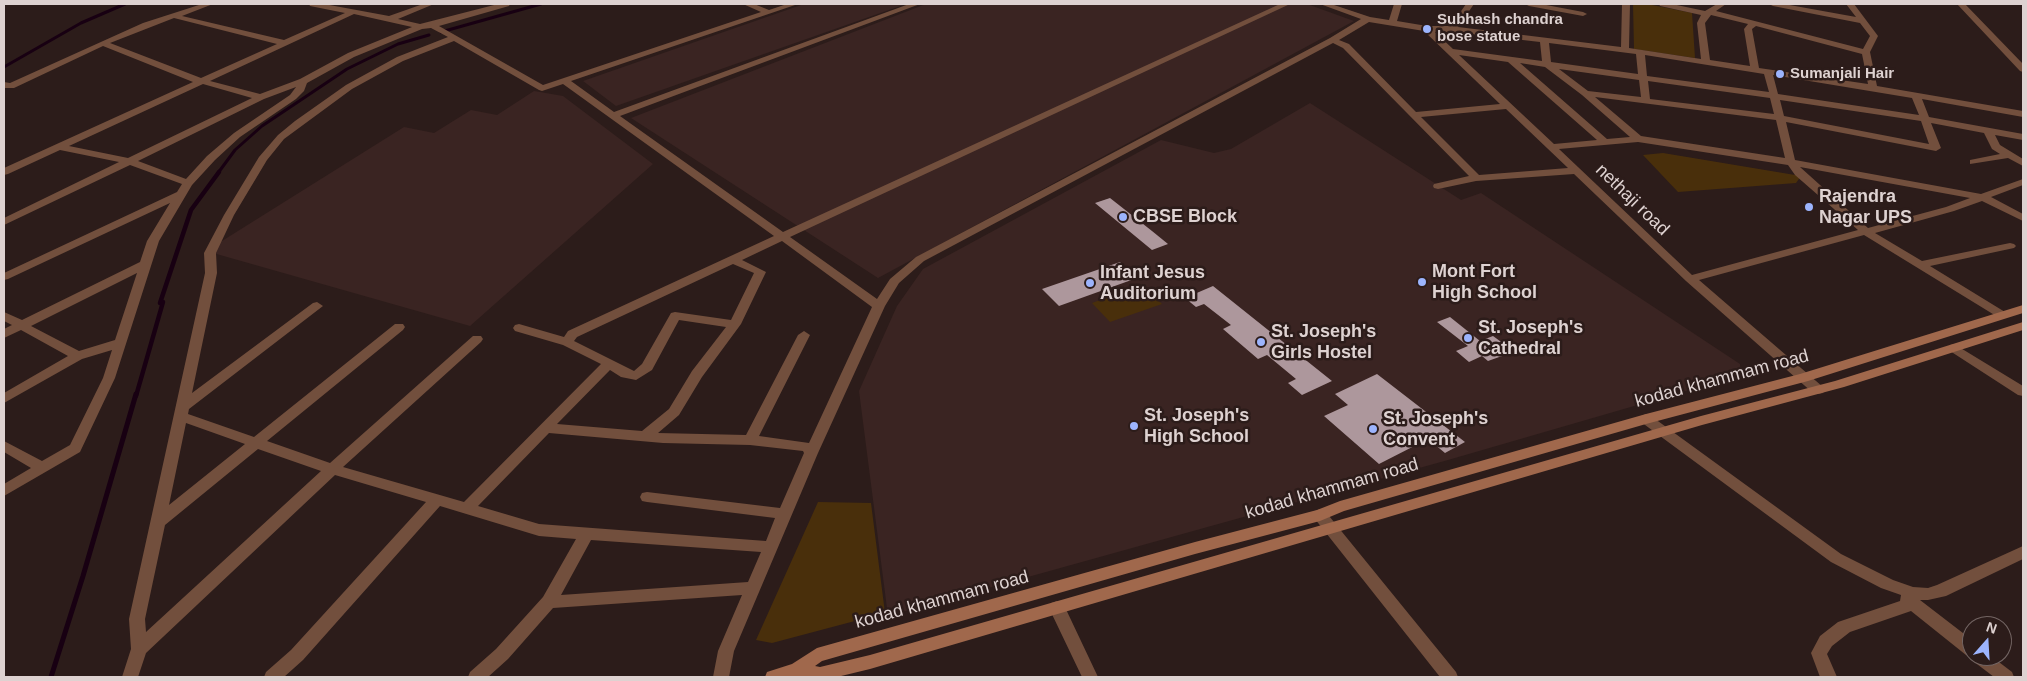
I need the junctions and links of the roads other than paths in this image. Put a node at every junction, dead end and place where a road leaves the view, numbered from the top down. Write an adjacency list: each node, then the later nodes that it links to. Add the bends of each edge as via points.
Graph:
1 (208, 4): 28 (street)
2 (313, 4): 22 (street)
3 (340, 4): 22 (street)
4 (430, 4): 29 (street)
5 (506, 4): 35 (street)
6 (747, 4): 25 (street)
7 (794, 4): 25 (street)
8 (895, 4): 23 (street)
9 (916, 4): 23 (street)
10 (1286, 4): 93 (street)
11 (1324, 4): 30 (street)
12 (1398, 4): 33 (street)
13 (1470, 4): 37 (street)
14 (1528, 4): 27 (street)
15 (1626, 4): 43 (street)
16 (1664, 4): 26 (street)
17 (1722, 4): 26 (street)
18 (1774, 4): 31 (street)
19 (1841, 4): 21 (street)
20 (1961, 4): 50 (street)
21 (1851, 5): 31 (street)
22 (329, 7): 24 (street)
23 (905, 8): 67 (street)
24 (353, 12): 29 (street); 40 (street)
25 (768, 12): 56 (street)
26 (1708, 13): 32 (street); 48 (street, via 1701,23)
27 (1583, 14)
28 (174, 16): 40 (street); 42 (street)
29 (390, 18): 34 (street)
30 (1368, 19): 33 (street); 39 (street)
31 (1863, 21): 45 (street, via 1874,36)
32 (1755, 22): 45 (street); 51 (street, via 1748,28)
33 (1392, 23): 36 (street)
34 (420, 27): 35 (street); 55 (street, via 351,55)
35 (434, 27): 38 (street)
36 (1426, 29): 37 (street); 44 (street, nethaji road)
37 (1453, 29): 41 (street, via 1497,39)
38 (449, 36): 56 (street, via 542,88); 122 (street, via 349,87 287,133 263,159 210,253 211,273)
39 (1333, 40): 66 (street, via 1346,46); 101 (street, via 920,259 894,280)
40 (284, 43): 54 (street)
41 (1544, 43): 43 (street); 46 (street); 49 (street)
42 (103, 44): 54 (street); 57 (street)
43 (1625, 50): 46 (street)
44 (1450, 51): 47 (street); 64 (street, nethaji road)
45 (1866, 52): 58 (street)
46 (1640, 55): 48 (street); 52 (street); 53 (street)
47 (1511, 60): 49 (street); 74 (street)
48 (1706, 63): 51 (street)
49 (1547, 64): 53 (street); 59 (street)
50 (2023, 69)
51 (1755, 70): 52 (street)
52 (1769, 75): 58 (street); 60 (street); 62 (street)
53 (1643, 77): 60 (street); 63 (street)
54 (202, 81): 61 (street); 75 (street)
55 (303, 81): 61 (street); 86 (street, via 293,97 237,135)
56 (566, 82): 67 (street)
57 (6, 87)
58 (1873, 88): 62 (street)
59 (1585, 93): 63 (street); 73 (street)
60 (1774, 96): 68 (street); 69 (street)
61 (261, 97): 78 (street)
62 (1917, 98): 65 (street); 69 (street); 70 (street)
63 (1646, 101): 68 (street)
64 (1508, 106): 66 (street); 76 (street, nethaji road)
65 (2023, 114)
66 (1413, 115): 84 (street)
67 (615, 116): 93 (street)
68 (1781, 118): 69 (street, via 1936,148); 79 (street)
69 (1925, 119): 71 (street)
70 (2023, 119)
71 (1988, 130): 72 (street); 77 (street, via 1996,146)
72 (2023, 136)
73 (1638, 139): 74 (street); 79 (street)
74 (1605, 142): 76 (street)
75 (59, 147): 78 (street); 83 (street)
76 (1552, 148): 82 (street, nethaji road)
77 (2008, 156): 80 (street); 81 (street)
78 (129, 160): 86 (street); 91 (street)
79 (1791, 162): 89 (street); 92 (street, via 1799,173)
80 (1974, 162)
81 (2023, 163)
82 (1576, 171): 84 (street); 99 (street, nethaji road)
83 (4, 172)
84 (1476, 178): 87 (street)
85 (2023, 182): 89 (street)
86 (188, 183): 88 (street)
87 (1438, 186)
88 (182, 194): 96 (street, via 153,241); 98 (street)
89 (1982, 197): 90 (street); 92 (street, via 1950,209)
90 (2023, 218)
91 (4, 222)
92 (1865, 231): 97 (street); 99 (street)
93 (783, 237): 95 (street); 101 (street)
94 (2010, 246): 97 (street)
95 (733, 260): 105 (street, via 760,272); 113 (street, via 572,334)
96 (146, 264): 106 (street); 114 (street)
97 (1921, 265): 103 (street)
98 (4, 277)
99 (1690, 279): 118 (street, nethaji road)
100 (317, 306): 122 (street)
101 (880, 306): 130 (street)
102 (2023, 309): 103 (main road, kodad khammam road)
103 (2001, 315): 118 (main road, kodad khammam road)
104 (4, 316): 106 (street)
105 (735, 324): 117 (street, via 675,316 647,367 639,374 626,374); 126 (street, via 697,374 674,412)
106 (22, 326): 110 (street); 116 (street)
107 (399, 326): 128 (street)
108 (2023, 326): 115 (main road, kodad khammam road)
109 (519, 328): 113 (street)
110 (4, 334)
111 (804, 336): 127 (street)
112 (477, 339): 132 (street)
113 (567, 342): 117 (street)
114 (120, 343): 116 (street); 131 (street, via 109,378 75,448)
115 (1954, 348): 119 (main road, kodad khammam road); 120 (street)
116 (78, 356): 121 (street)
117 (609, 362): 124 (street)
118 (1804, 378): 119 (street, nethaji road); 123 (main road, kodad khammam road)
119 (1818, 390): 125 (main road, kodad khammam road)
120 (2023, 392)
121 (4, 399)
122 (183, 412): 128 (street); 139 (street)
123 (1646, 419): 125 (street); 138 (main road, kodad khammam road)
124 (545, 428): 126 (street); 136 (street)
125 (1664, 432): 140 (main road, kodad khammam road); 144 (street, via 1836,558)
126 (645, 436): 127 (street)
127 (750, 440): 130 (street, via 807,447)
128 (255, 443): 132 (street); 139 (street)
129 (4, 446): 131 (street)
130 (811, 453): 137 (street)
131 (42, 468): 133 (street)
132 (332, 468): 135 (street); 150 (street)
133 (4, 491)
134 (647, 497): 137 (street)
135 (437, 500): 136 (street); 154 (street, via 297,655)
136 (466, 508): 141 (street, via 539,530)
137 (785, 514): 142 (street)
138 (1320, 515): 140 (street); 152 (main road, kodad khammam road, via 817,655)
139 (160, 520): 150 (street, via 138,618)
140 (1331, 528): 148 (main road, kodad khammam road); 159 (street)
141 (587, 533): 142 (street); 146 (street)
142 (770, 547): 145 (street)
143 (2023, 552): 144 (street, via 1928,594 1913,593)
144 (1887, 584): 147 (street)
145 (753, 588): 146 (street); 156 (street, via 726,651)
146 (549, 602): 155 (street, via 502,654)
147 (1913, 604): 149 (street); 160 (street, via 1860,620 1826,641 1819,653)
148 (1057, 608): 152 (main road, kodad khammam road, via 820,674); 158 (street)
149 (1962, 642)
150 (139, 649): 153 (street)
151 (1992, 666): 161 (street)
152 (797, 669): 157 (main road, kodad khammam road)
153 (130, 677)
154 (272, 677)
155 (476, 677)
156 (722, 677)
157 (773, 677)
158 (1090, 677)
159 (1450, 677)
160 (1828, 677)
161 (2006, 677)

